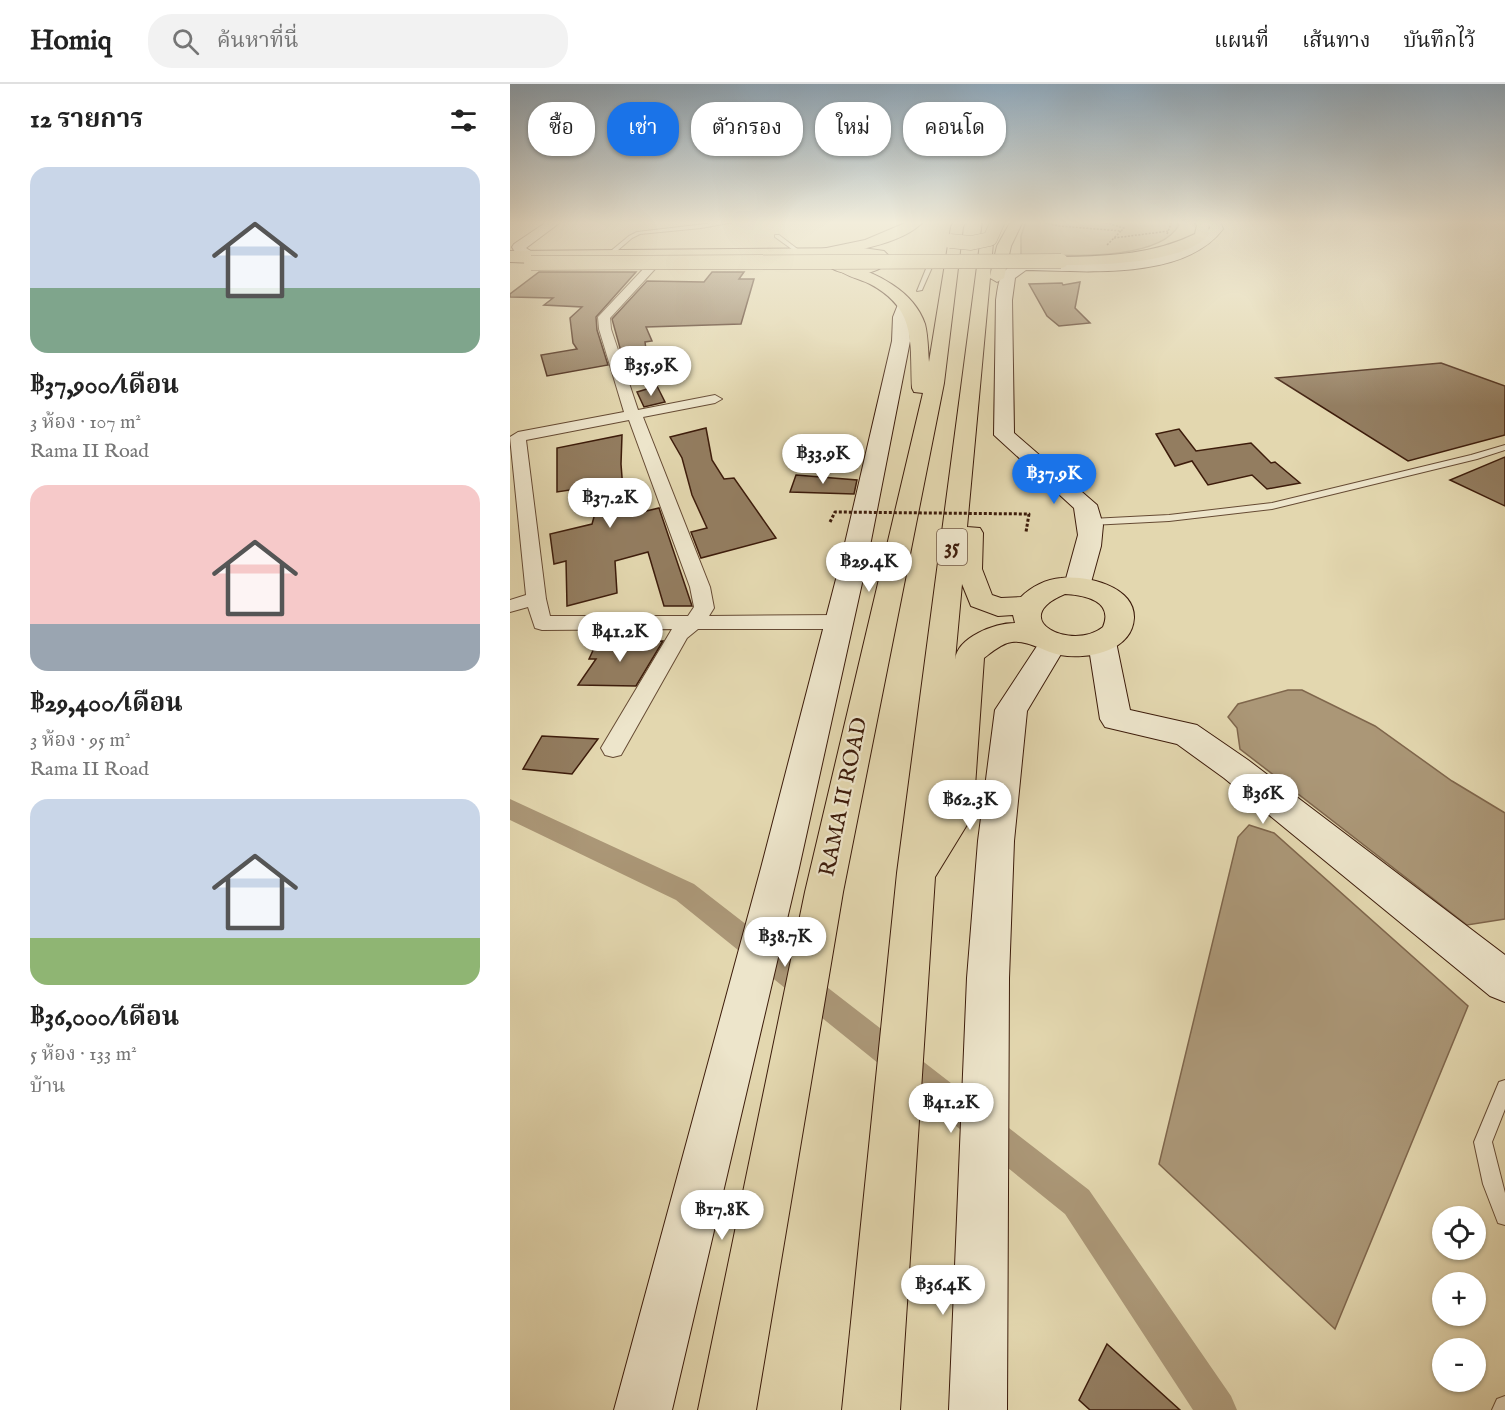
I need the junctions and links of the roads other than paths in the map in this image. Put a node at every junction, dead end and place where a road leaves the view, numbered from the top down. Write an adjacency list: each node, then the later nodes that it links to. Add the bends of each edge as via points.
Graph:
1 (636, 283): 14 (street, via 604,317)
2 (878, 283): 9 (main road)
3 (919, 283): 9 (lane)
4 (932, 283): 11 (main road)
5 (949, 283): 11 (main road, RAMA II ROAD / 35)
6 (982, 283): 10 (main road, 35)
7 (995, 283): 10 (main road)
8 (1006, 283): 18 (main road, via 1005,435 1085,506)
9 (912, 297): 15 (main road); 23 (main road, RAMA II ROAD, via 901,316 901,341 891,392)
10 (977, 331): 12 (main road, 35)
11 (935, 383): 12 (main road); 15 (main road, RAMA II ROAD / 35)
12 (970, 383): 17 (main road, 35)
13 (715, 399): 14 (street)
14 (632, 415): 20 (street, via 518,437); 24 (street, via 700,587 704,608)
15 (925, 429): 33 (main road, RAMA II ROAD / 35, via 824,892)
16 (1505, 447): 18 (lane, via 1272,506)
17 (962, 452): 22 (main road, via 973,493 969,569 981,600 998,607); 28 (main road, 35)
18 (1091, 522): 19 (main road, via 1090,544)
19 (1077, 586): 22 (main road, via 1046,590); 26 (main road, via 1106,595 1121,614 1114,634)
20 (536, 599): 21 (street); 24 (street, via 542,623)
21 (510, 606)
22 (1028, 606): 25 (main road, via 1029,627)
23 (838, 622): 24 (street); 32 (main road, RAMA II ROAD)
24 (693, 623): 27 (street, via 679,634)
25 (1046, 640): 26 (main road, via 1078,647); 28 (main road, via 1018,630 998,633 970,654 955,815); 35 (main road, via 1011,710 996,842 986,1047)
26 (1102, 642): 29 (main road, via 1116,719 1186,734)
27 (613, 748)
28 (916, 873): 34 (main road, 35)
29 (1505, 981)
30 (1505, 1088): 31 (lane, via 1483,1142 1492,1184)
31 (1505, 1216)
32 (643, 1410)
33 (727, 1410)
34 (871, 1410)
35 (978, 1410)

